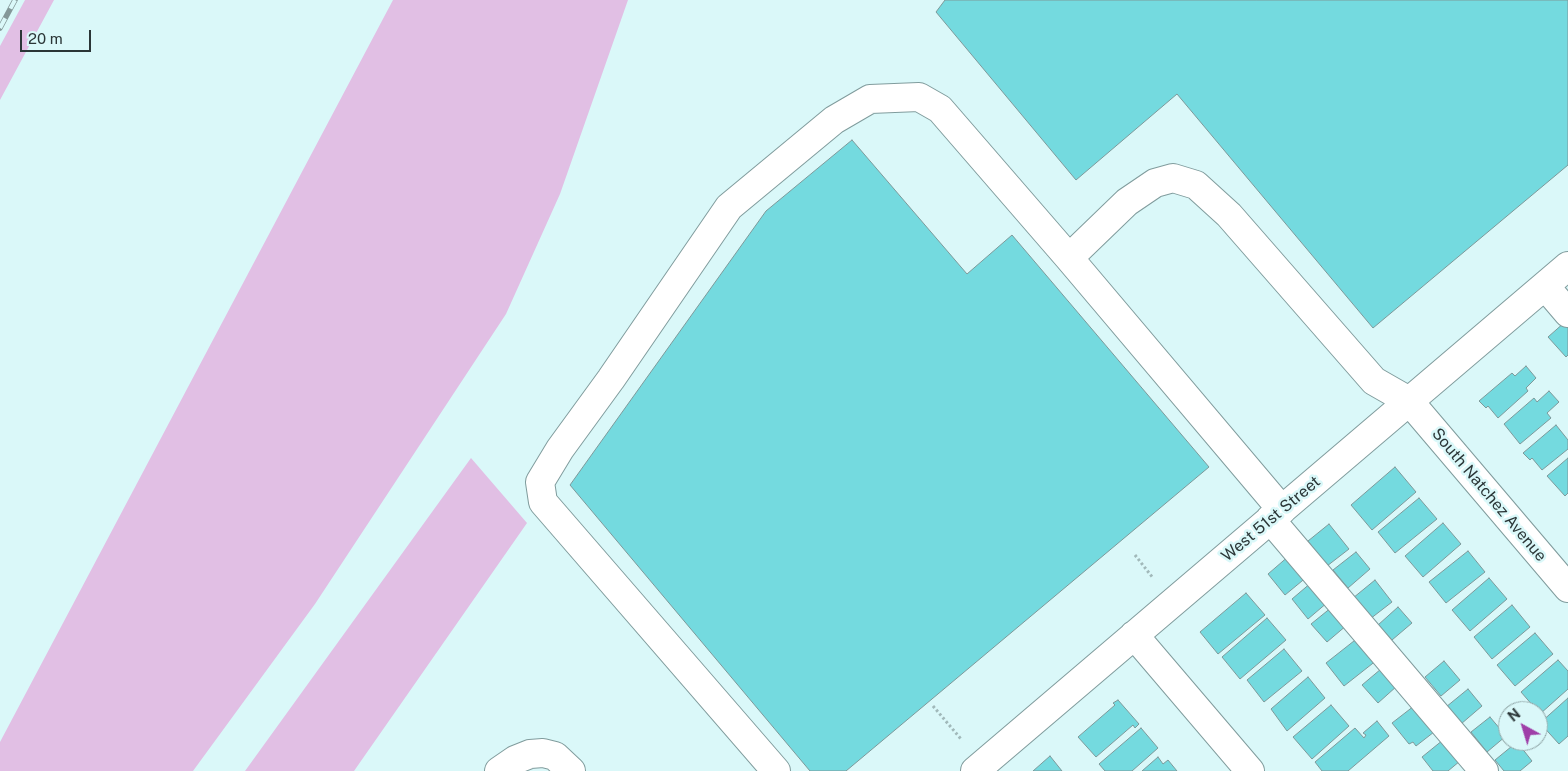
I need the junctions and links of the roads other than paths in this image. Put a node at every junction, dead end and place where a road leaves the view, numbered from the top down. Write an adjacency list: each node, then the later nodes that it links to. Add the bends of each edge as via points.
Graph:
1 (1069, 258): 5 (street, South Natchez Avenue, via 1127,202 1155,183 1173,178 1196,185 1229,215 1374,381); 6 (street); 12 (street, via 940,109 919,97 870,99 834,120 729,207 540,482 543,502)
2 (1568, 266): 3 (street, West 51st Street)
3 (1545, 286): 4 (street); 5 (street, West 51st Street)
4 (1568, 313)
5 (1409, 401): 6 (street, West 51st Street); 7 (street, South Natchez Avenue)
6 (1276, 515): 8 (street, West 51st Street); 15 (street)
7 (1568, 588)
8 (1134, 635): 9 (street, West 51st Street); 14 (street)
9 (1004, 762): 13 (street, West 51st Street)
10 (499, 771): 11 (street, via 515,760 542,753 554,756)
11 (571, 771)
12 (776, 771)
13 (975, 771)
14 (1250, 771)
15 (1484, 771)

